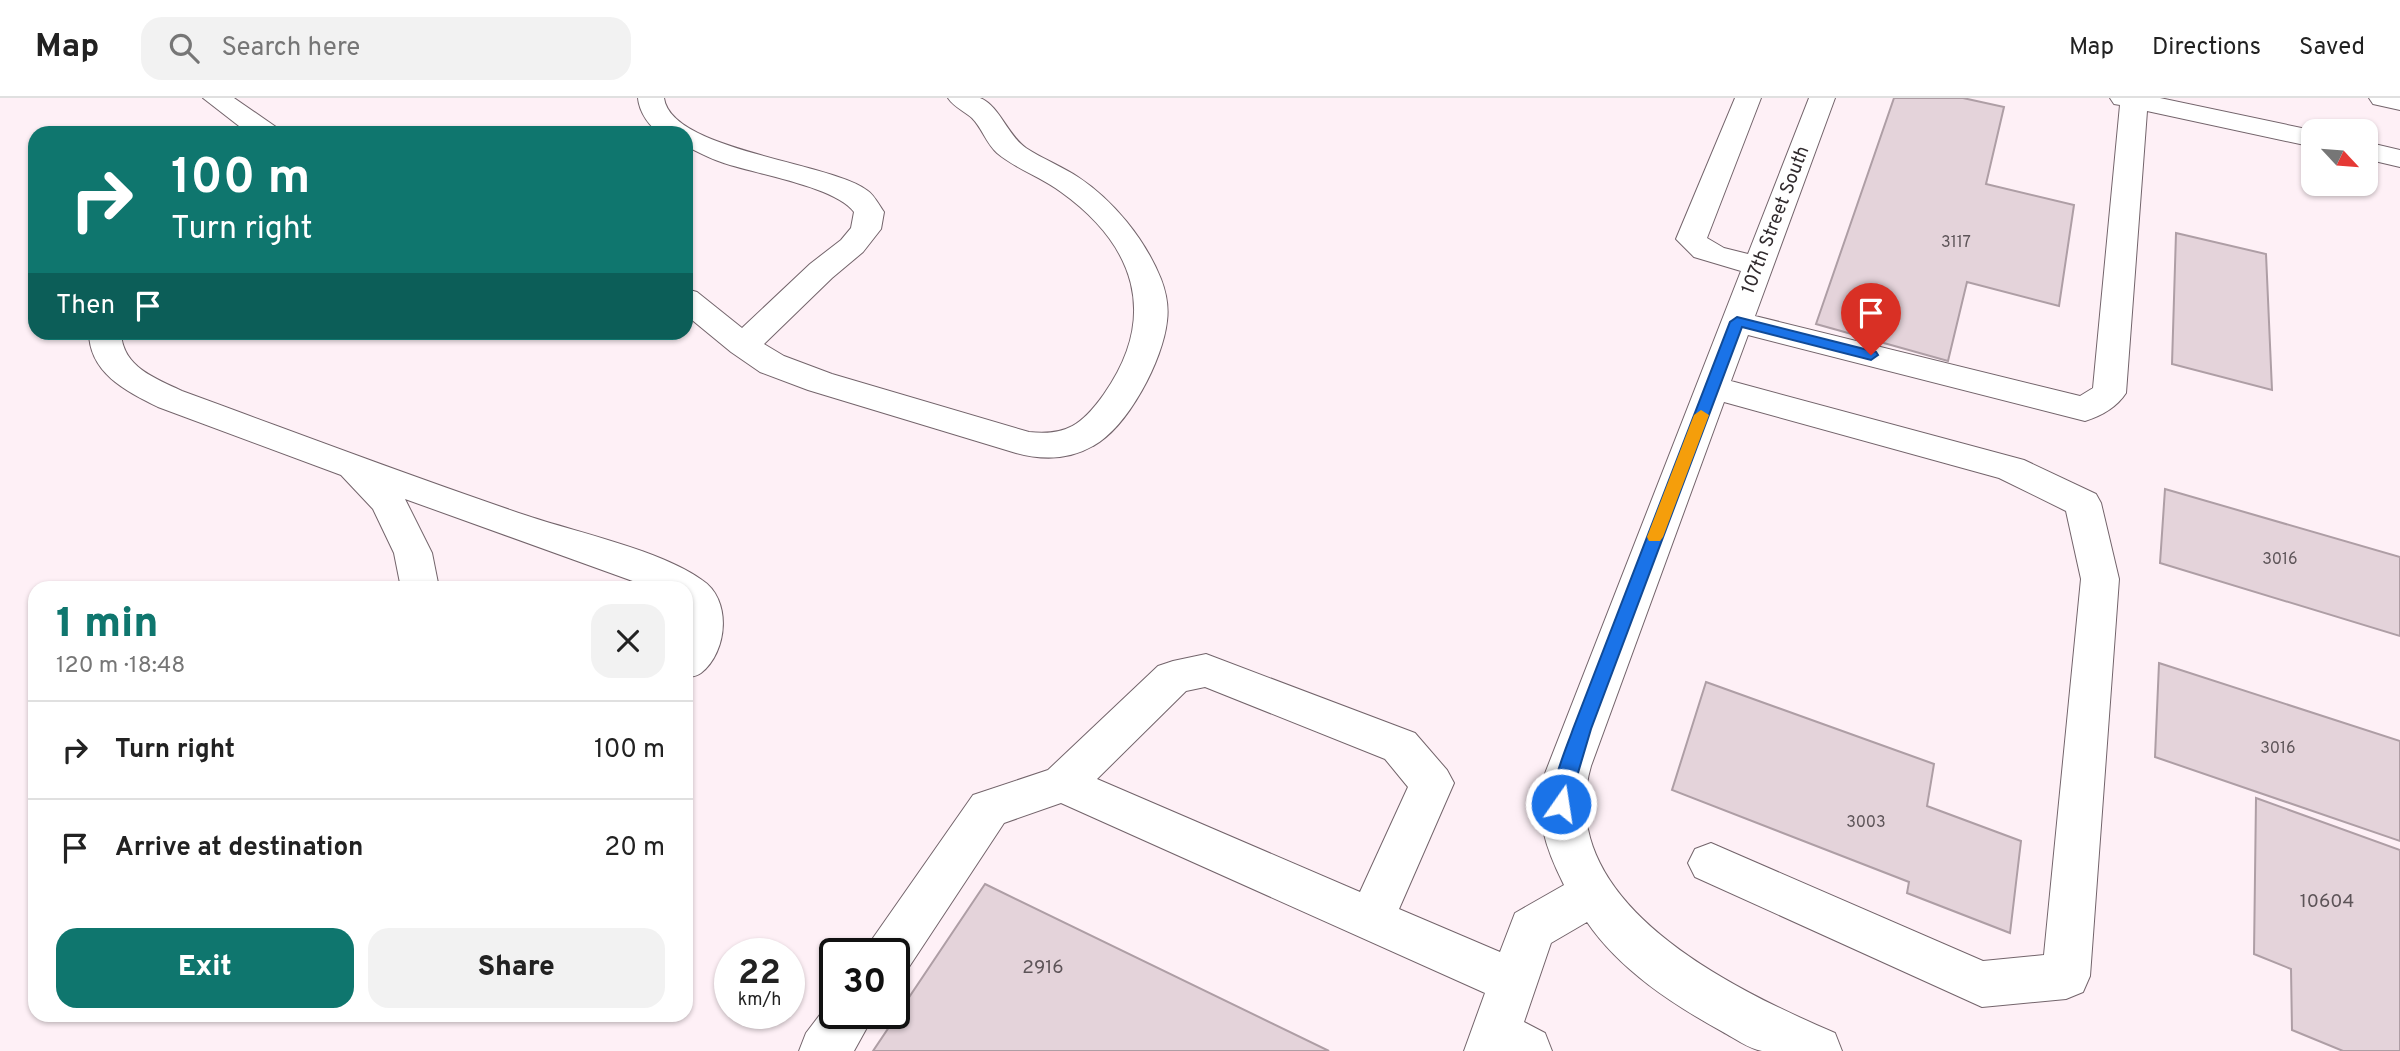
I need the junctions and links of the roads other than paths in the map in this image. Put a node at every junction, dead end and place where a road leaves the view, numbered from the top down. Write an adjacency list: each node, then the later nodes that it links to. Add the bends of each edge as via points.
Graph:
1 (652, 98): 11 (street, via 651,104)
2 (961, 98): 20 (street, via 983,113 1004,146 1079,191 1112,225 1140,264 1152,307 1141,361 1116,403 1091,431 1070,444 1028,444 820,382 772,364)
3 (1748, 98): 16 (street, via 1691,239 1697,248 1718,257)
4 (1822, 98): 16 (street, 107th Street South)
5 (2382, 98): 7 (street)
6 (2128, 99): 12 (street); 18 (street, via 2109,393 2085,409)
7 (2400, 102)
8 (225, 105): 9 (street); 10 (street)
9 (250, 126)
10 (256, 126)
11 (670, 126)
12 (2301, 136)
13 (693, 139): 20 (street, via 730,156 837,187 858,197 869,212 866,229 852,246)
14 (2378, 153): 15 (street)
15 (2400, 159)
16 (1759, 265): 18 (street, 107th Street South)
17 (693, 305): 20 (street)
18 (1737, 322): 21 (street, 107th Street South)
19 (106, 340): 22 (street, via 109,358 130,378 170,399)
20 (743, 345)
21 (1712, 387): 28 (street, via 2011,469 2083,503 2100,579 2066,976 1982,984); 29 (street, 107th Street South, via 1564,785 1561,804 1566,840)
22 (350, 464): 23 (street, via 388,501 413,553); 24 (street)
23 (419, 581)
24 (672, 581)
25 (693, 594): 26 (street, via 705,613)
26 (693, 653)
27 (1063, 784): 30 (street); 30 (street, via 1173,678 1206,670 1400,746 1432,783); 31 (street, via 989,809)
28 (1711, 863)
29 (1593, 893): 32 (street, via 1532,929); 36 (street, 107th Street South, via 1632,941 1671,974 1730,1010)
30 (1371, 919): 32 (street)
31 (901, 938)
32 (1513, 982): 34 (street)
33 (839, 1029): 35 (street)
34 (1504, 1045)
35 (824, 1051)
36 (1817, 1051)

